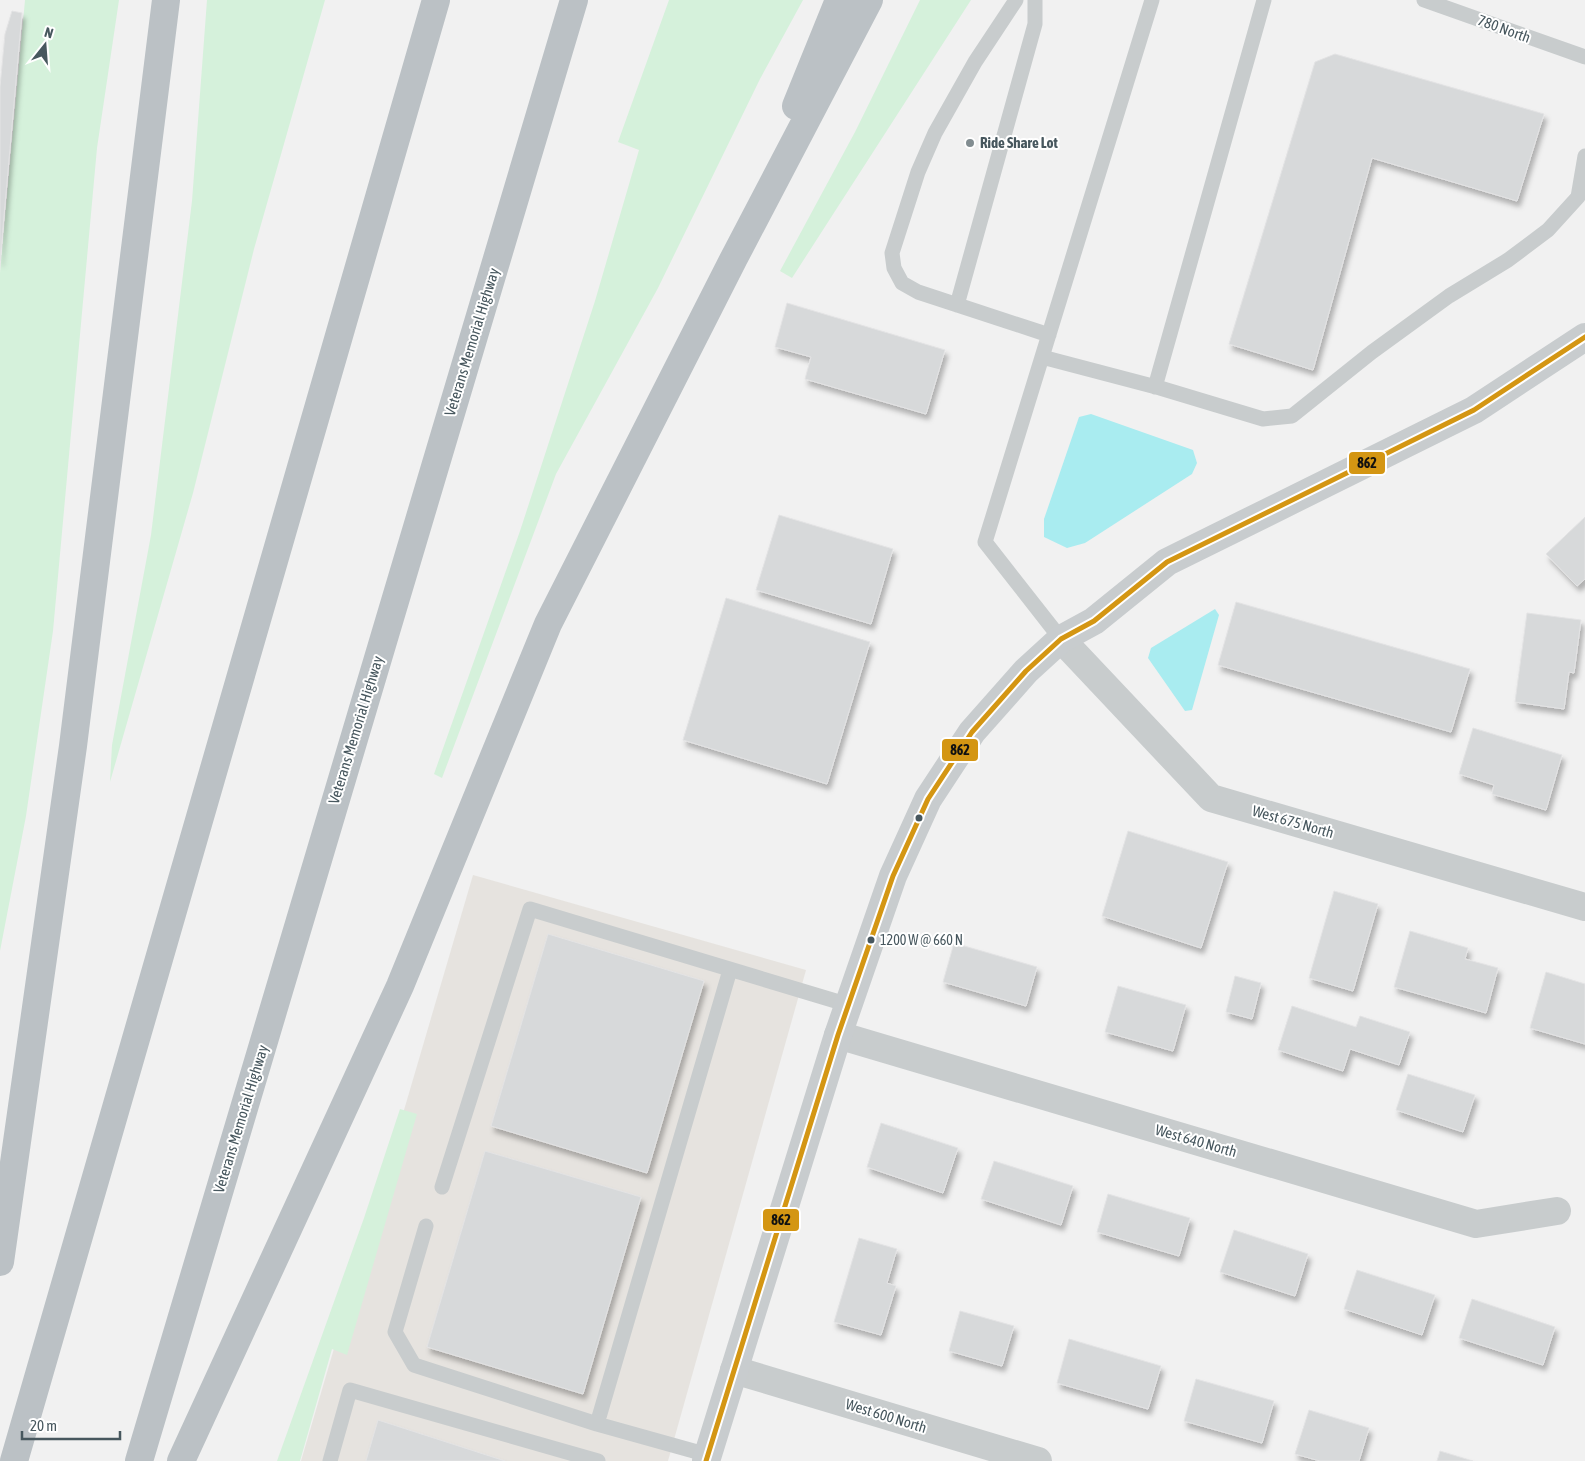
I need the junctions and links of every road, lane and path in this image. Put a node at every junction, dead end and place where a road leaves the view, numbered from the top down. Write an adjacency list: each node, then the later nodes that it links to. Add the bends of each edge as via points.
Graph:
1 (166, 0): 27 (highway, via 73,746)
2 (436, 0): 32 (highway)
3 (574, 0): 33 (highway, Veterans Memorial Highway)
4 (839, 0): 13 (highway)
5 (869, 0): 13 (highway)
6 (1016, 0): 14 (lane, via 935,133 918,172 892,253 894,268 902,283 918,292)
7 (1036, 0): 14 (lane, via 1036,24)
8 (1152, 0): 15 (lane)
9 (1264, 0): 18 (lane)
10 (1424, 0): 11 (lane, 780 North)
11 (1585, 57)
12 (1585, 156): 18 (lane, via 1578,197 1548,230 1372,352 1292,416 1263,419)
13 (734, 258): 34 (highway, via 548,624 400,986)
14 (957, 304): 15 (lane)
15 (1049, 335): 17 (lane)
16 (1585, 337): 19 (street, via 1474,410 1167,562 1094,621)
17 (1042, 357): 18 (lane); 19 (lane, via 984,542)
18 (1155, 387)
19 (1061, 639): 20 (street, West 675 North, via 1211,798); 22 (street, via 1026,671 972,732 928,799 893,876)
20 (1585, 907)
21 (730, 970): 22 (lane); 24 (lane, via 530,909); 29 (lane)
22 (848, 1005): 23 (street)
23 (838, 1035): 25 (street, West 640 North, via 1476,1224); 28 (street)
24 (442, 1187)
25 (1557, 1211)
26 (426, 1226): 29 (lane, via 395,1332 414,1365)
27 (0, 1262)
28 (734, 1370): 31 (street); 37 (street, West 600 North)
29 (597, 1424): 31 (lane)
30 (578, 1458): 35 (lane, via 350,1390); 36 (lane)
31 (707, 1458)
32 (14, 1461)
33 (139, 1461)
34 (181, 1461)
35 (330, 1461)
36 (598, 1461)
37 (1038, 1461)

